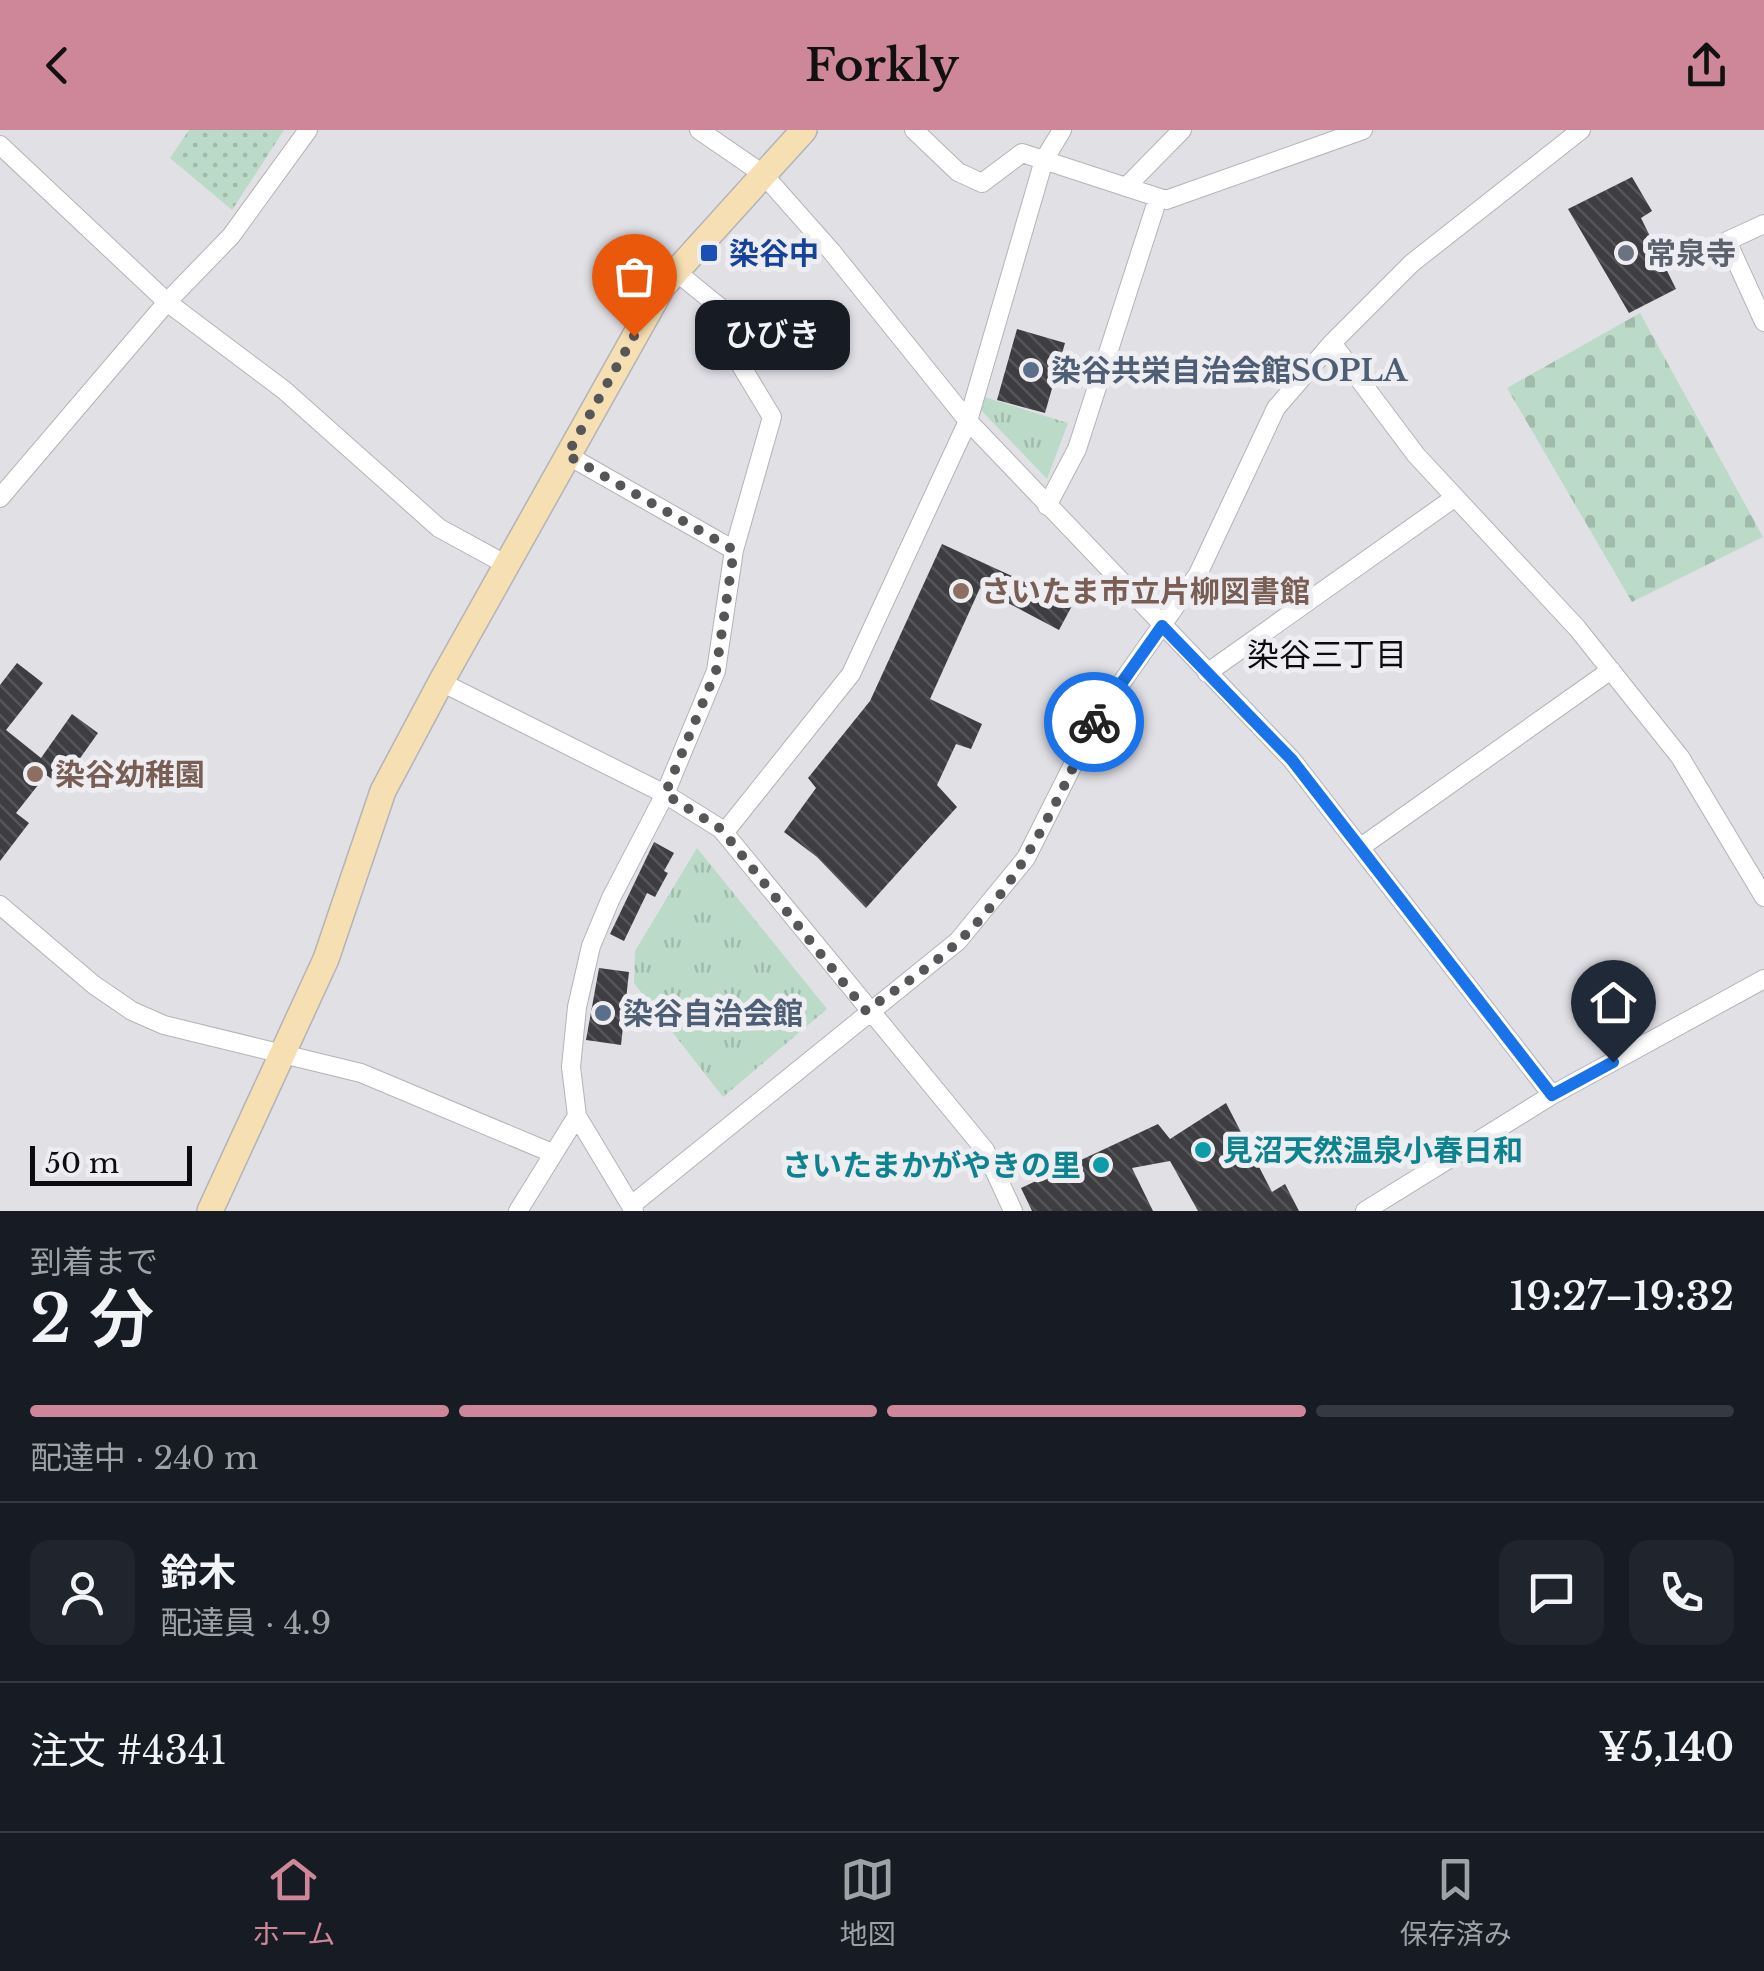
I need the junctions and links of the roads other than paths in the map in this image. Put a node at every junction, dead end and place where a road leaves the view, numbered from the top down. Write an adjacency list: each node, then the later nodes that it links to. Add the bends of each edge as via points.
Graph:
1 (308, 130): 16 (street, via 231,236)
2 (699, 130): 11 (street)
3 (804, 130): 11 (street)
4 (914, 130): 10 (street, via 958,172 982,183 1022,152)
5 (1062, 130): 10 (street)
6 (1182, 130): 12 (street)
7 (1362, 130): 13 (street)
8 (1581, 130): 18 (street, via 1412,263)
9 (0, 145): 16 (street)
10 (1044, 160): 12 (street); 19 (street)
11 (763, 174): 15 (street); 19 (street)
12 (1126, 187): 13 (street)
13 (1158, 198): 23 (street, via 1077,449)
14 (1764, 224): 17 (street, via 1727,241)
15 (674, 270): 20 (street); 24 (street, via 728,312 728,344 772,418)
16 (168, 302): 21 (street); 25 (street, via 284,390 439,528)
17 (1764, 322)
18 (1332, 343): 22 (street); 26 (street, via 1276,408 1198,574)
19 (968, 421): 23 (street); 31 (street, via 852,674)
20 (567, 455): 24 (street); 25 (street)
21 (0, 498)
22 (1454, 498): 27 (street); 28 (street)
23 (1047, 506): 26 (street)
24 (734, 550): 30 (street, via 716,671)
25 (507, 565): 29 (street)
26 (1162, 626): 28 (street); 36 (street, via 1096,719 1017,870 958,942)
27 (1611, 670): 32 (street); 33 (street, via 1680,757)
28 (1207, 673): 32 (street, via 1292,760)
29 (441, 682): 30 (street); 37 (street, via 383,791 326,959)
30 (665, 794): 31 (street); 39 (street, via 591,946 572,1052)
31 (724, 833): 36 (street)
32 (1361, 846): 38 (street)
33 (1764, 896)
34 (0, 905): 37 (street, via 132,1010 164,1025)
35 (1764, 979): 38 (street)
36 (866, 1011): 41 (street); 44 (street, via 984,1150)
37 (283, 1053): 40 (street, via 361,1072); 42 (street)
38 (1552, 1095): 45 (street)
39 (576, 1116): 40 (street); 41 (street)
40 (552, 1153): 43 (street)
41 (634, 1208)
42 (210, 1211)
43 (518, 1211)
44 (1013, 1211)
45 (1366, 1211)

